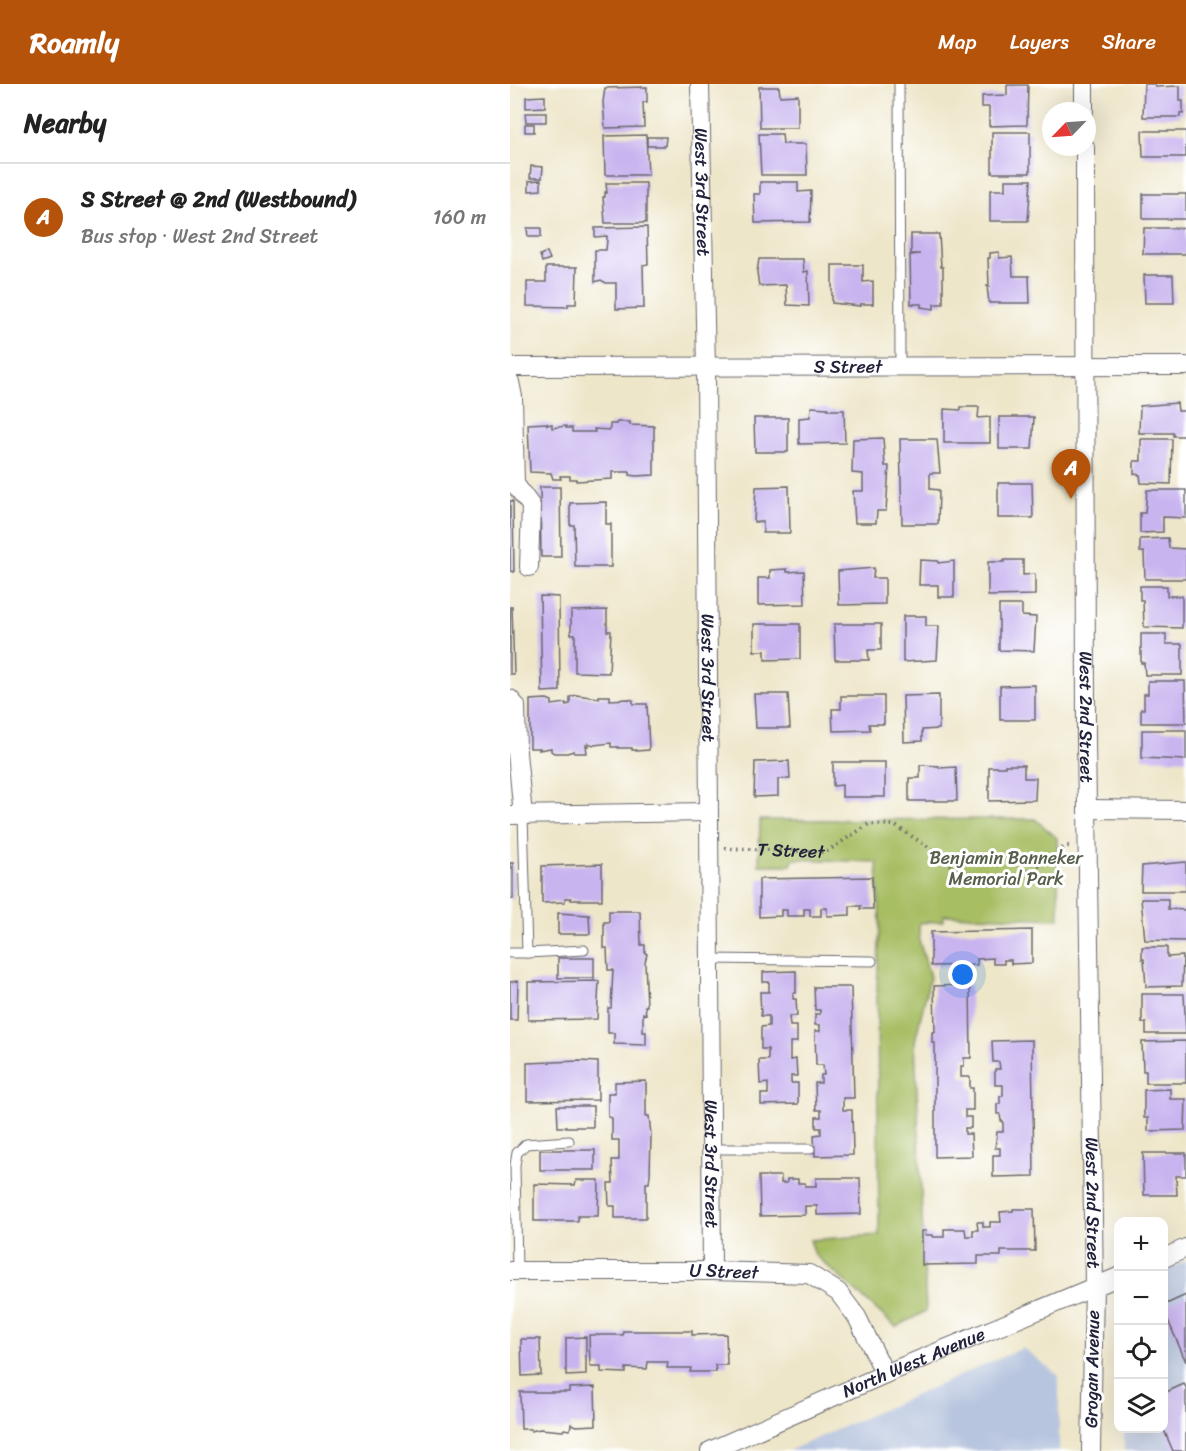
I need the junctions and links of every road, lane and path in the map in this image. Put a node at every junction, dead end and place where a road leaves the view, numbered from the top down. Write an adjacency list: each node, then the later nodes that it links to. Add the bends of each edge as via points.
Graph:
1 (700, 84): 10 (street, West 3rd Street)
2 (899, 84): 9 (lane)
3 (1084, 84): 4 (street)
4 (1084, 102)
5 (1085, 156): 6 (street, West 2nd Street)
6 (1086, 366): 7 (street, S Street); 9 (street, S Street); 15 (street, West 2nd Street)
7 (1186, 366)
8 (510, 367): 10 (street, S Street)
9 (900, 367): 10 (street, S Street)
10 (706, 368): 17 (street, West 3rd Street)
11 (510, 382): 12 (street)
12 (512, 485): 13 (street, via 531,506)
13 (529, 567)
14 (510, 699): 18 (street, via 516,705)
15 (1088, 809): 16 (street); 20 (street, West 2nd Street)
16 (1186, 810)
17 (709, 812): 18 (street); 19 (street, West 3rd Street)
18 (517, 815): 23 (lane)
19 (709, 847): 20 (path, T Street, via 826,852 869,824 894,825 954,867 985,882 1004,883 1066,846); 24 (street, West 3rd Street)
20 (1088, 847): 34 (street, West 2nd Street)
21 (584, 950): 23 (lane)
22 (510, 953): 23 (lane)
23 (526, 953)
24 (710, 959): 25 (lane); 27 (street, West 3rd Street)
25 (872, 961)
26 (569, 1141): 31 (lane, via 526,1144 517,1153)
27 (711, 1149): 28 (lane); 32 (street, West 3rd Street)
28 (810, 1149)
29 (1186, 1248): 30 (street)
30 (1168, 1256)
31 (513, 1271): 32 (street, U Street)
32 (712, 1271): 35 (street, U Street, via 809,1274 838,1292 857,1317)
33 (1114, 1279): 34 (street, North West Avenue)
34 (1094, 1287): 35 (street, North West Avenue); 37 (street, Grogan Avenue)
35 (885, 1374): 36 (street, North West Avenue)
36 (710, 1451)
37 (1091, 1451)

